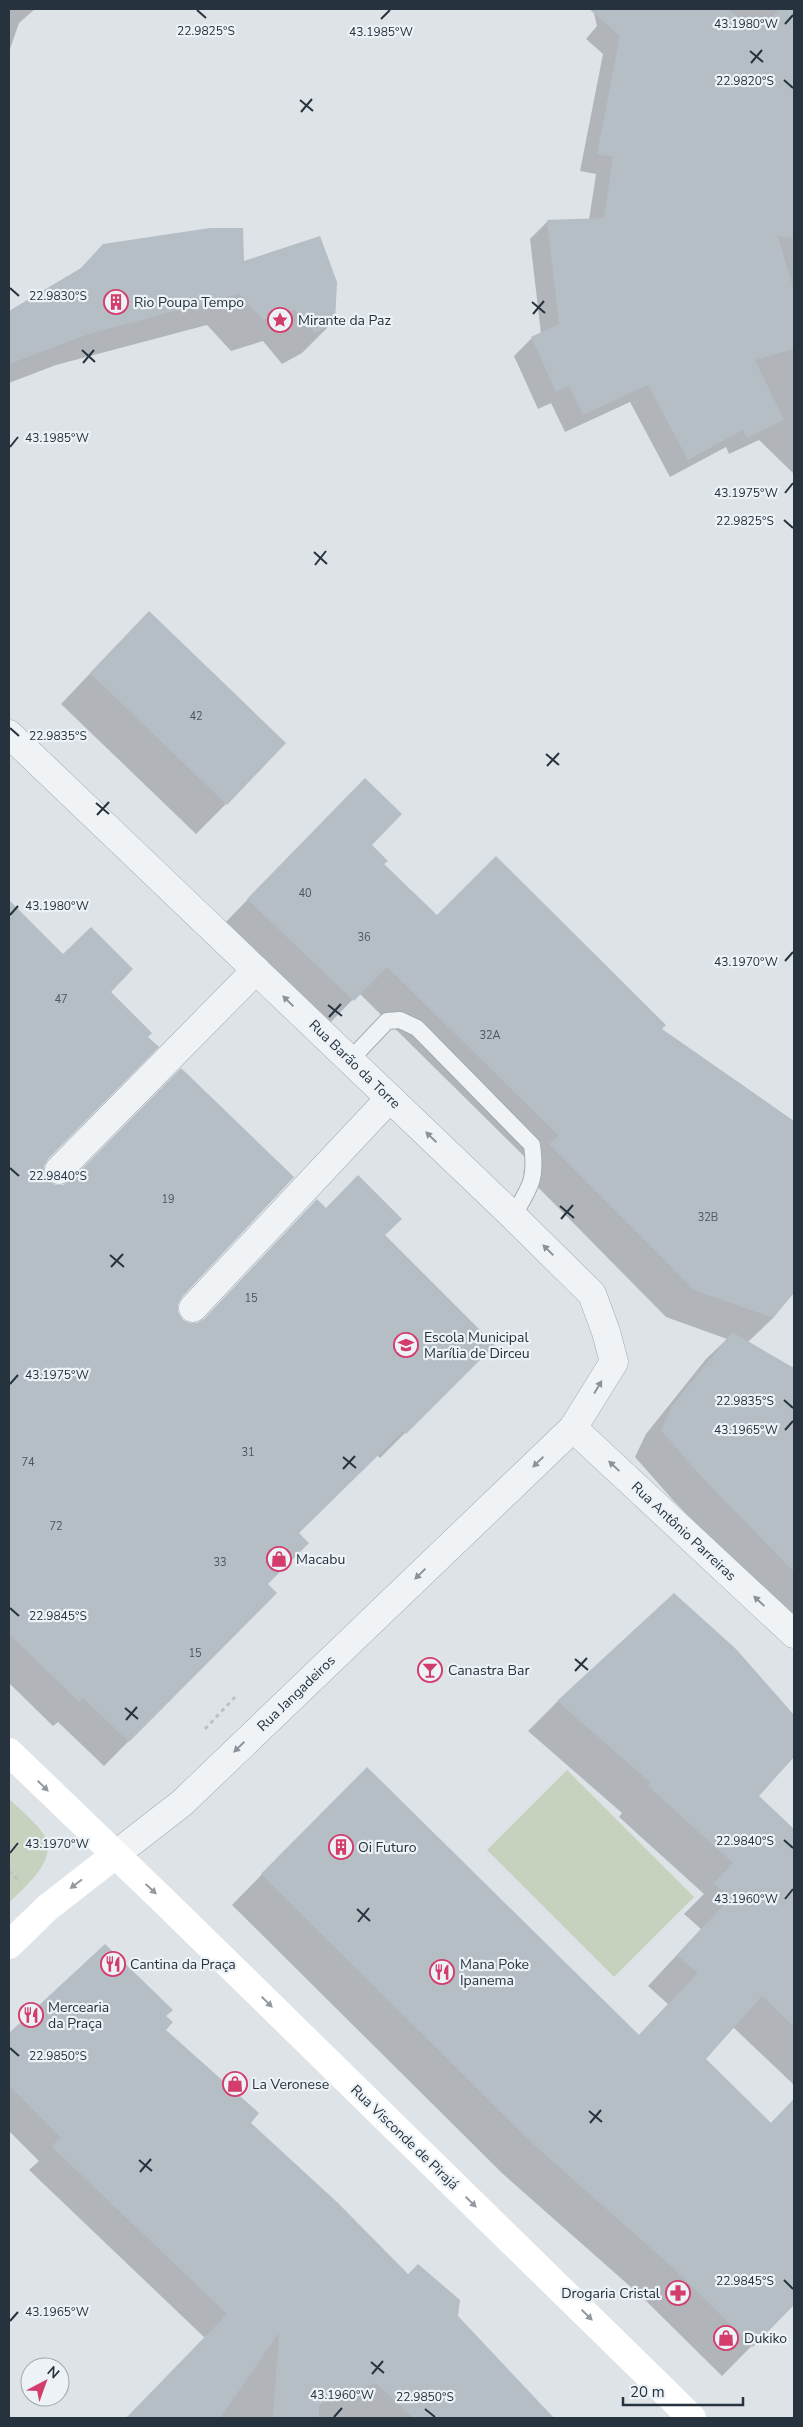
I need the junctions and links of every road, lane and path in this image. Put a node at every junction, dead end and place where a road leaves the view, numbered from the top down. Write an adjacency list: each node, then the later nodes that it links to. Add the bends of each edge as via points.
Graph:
1 (9, 734): 2 (street, Rua Barão da Torre)
2 (256, 970): 3 (street, Rua Barão da Torre, one-way to 2); 5 (street)
3 (350, 1060): 4 (street, Rua Barão da Torre); 6 (lane, via 387,1021 400,1020 417,1028 532,1145 532,1184)
4 (390, 1098): 6 (street, Rua Barão da Torre, one-way to 4); 7 (street)
5 (59, 1170)
6 (513, 1216): 8 (street, Rua Barão da Torre, one-way to 6, via 614,1362 606,1332 592,1294)
7 (194, 1308)
8 (573, 1428): 9 (street, Rua Antônio Parreiras, one-way to 8); 13 (street, Rua Jangadeiros, one-way to 13, via 182,1802)
9 (794, 1634)
10 (235, 1697): 11 (path)
11 (199, 1735)
12 (9, 1752): 13 (main road, Rua Visconde de Pirajá, one-way to 13)
13 (115, 1855): 14 (main road, Rua Jangadeiros, one-way to 14, via 53,1903); 15 (main road, Rua Visconde de Pirajá, one-way to 15)
14 (9, 1945)
15 (692, 2418)

